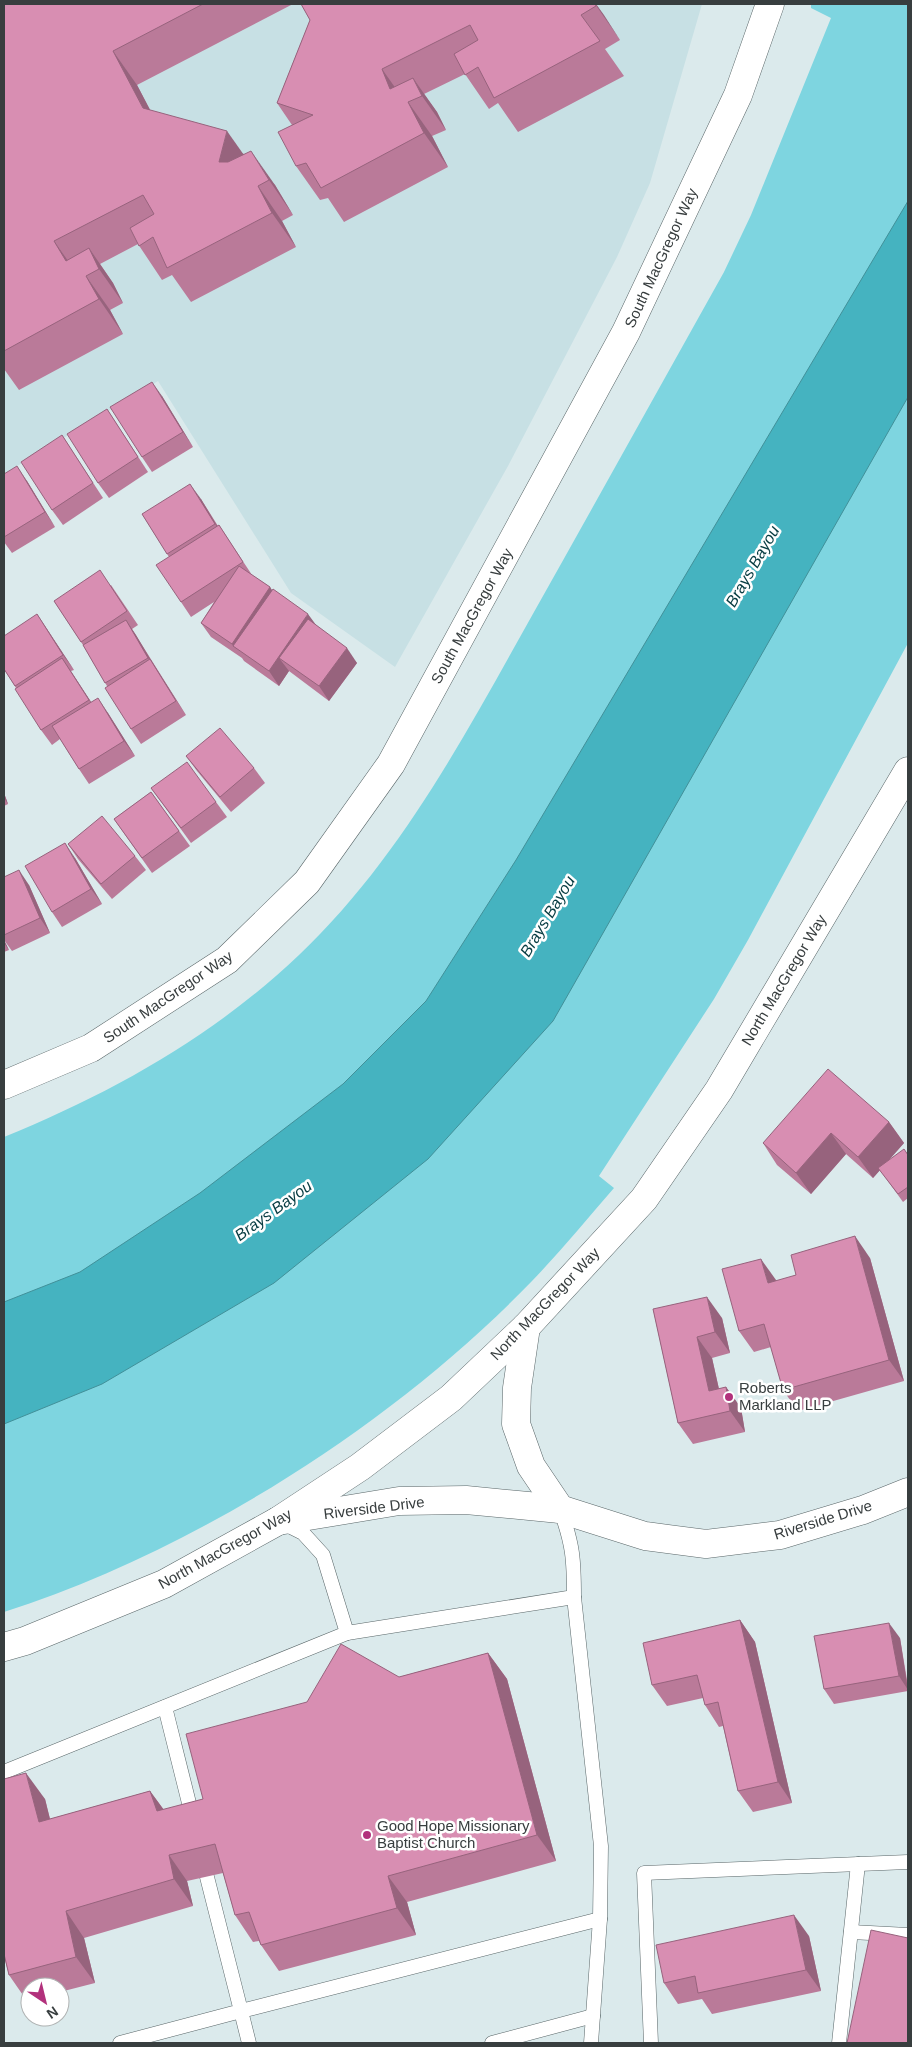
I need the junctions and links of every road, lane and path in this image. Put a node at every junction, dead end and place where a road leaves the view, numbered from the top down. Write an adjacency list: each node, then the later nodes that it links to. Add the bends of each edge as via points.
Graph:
1 (770, 4): 3 (main road, South MacGregor Way, via 738,95 626,332 391,764 306,882 227,960 91,1048)
2 (908, 771): 4 (main road, North MacGregor Way, via 719,1090 650,1192)
3 (4, 1084)
4 (526, 1327): 6 (main road, via 517,1388 516,1424 531,1466); 7 (main road, North MacGregor Way, via 443,1403 360,1467)
5 (908, 1492): 6 (main road, Riverside Drive, via 864,1510 780,1536 706,1544 645,1536)
6 (560, 1509): 7 (main road, Riverside Drive, via 466,1500 400,1502); 8 (lane, via 571,1537)
7 (278, 1521): 9 (lane, via 303,1533 323,1555); 10 (main road, North MacGregor Way, via 164,1584)
8 (574, 1597): 9 (lane); 17 (lane, via 601,1846)
9 (347, 1633): 11 (lane)
10 (4, 1647)
11 (165, 1707): 12 (lane); 13 (lane)
12 (4, 1772)
13 (196, 1832)
14 (908, 1862): 15 (lane)
15 (858, 1864): 18 (lane); 26 (lane, via 644,1874)
16 (207, 1877): 20 (lane)
17 (600, 1919): 20 (lane); 21 (lane)
18 (851, 1932): 19 (lane); 27 (lane)
19 (908, 1935)
20 (241, 2011): 22 (lane); 23 (lane)
21 (593, 2016): 24 (lane); 25 (lane)
22 (120, 2043)
23 (249, 2043)
24 (492, 2043)
25 (592, 2043)
26 (651, 2043)
27 (839, 2043)

